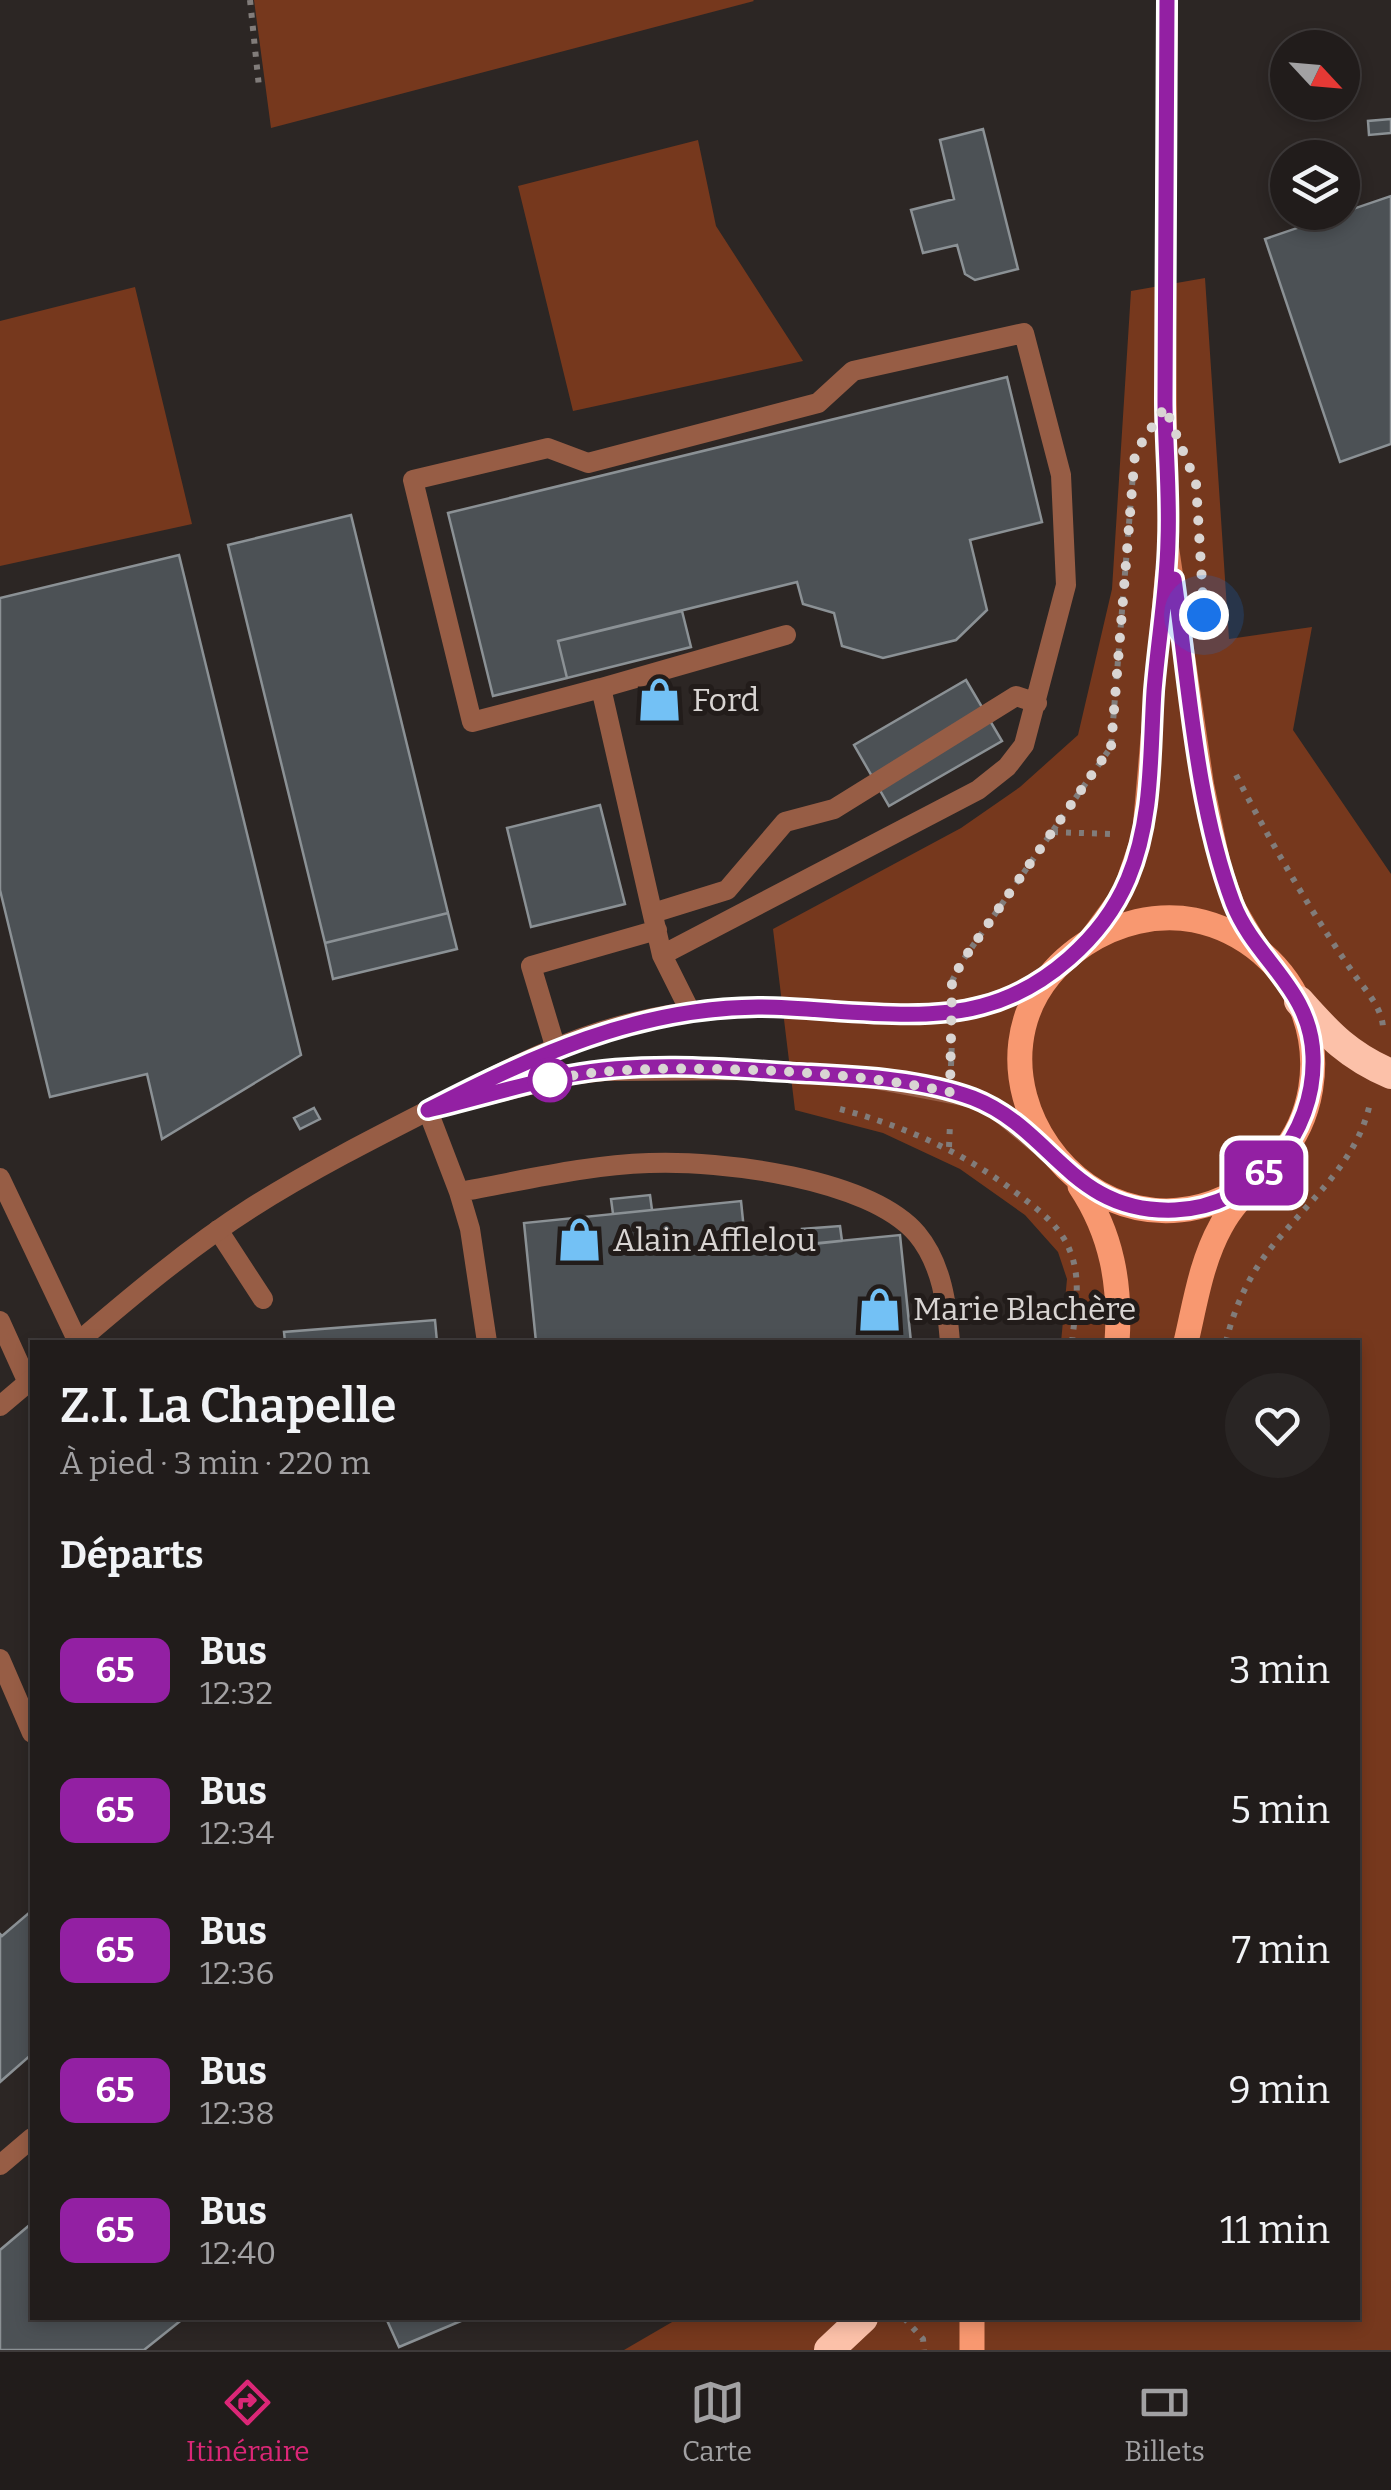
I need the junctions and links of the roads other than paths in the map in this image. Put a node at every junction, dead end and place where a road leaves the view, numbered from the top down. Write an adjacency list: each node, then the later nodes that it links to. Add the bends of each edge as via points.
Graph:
1 (1168, 0): 2 (street)
2 (1168, 541): 7 (street, via 1142,835 1122,893); 9 (street, via 1221,866 1241,920)
3 (786, 635): 4 (street)
4 (601, 688): 5 (street, via 472,722 413,480 548,448 588,463 818,403 854,371 1024,333 1061,476 1066,585); 6 (street)
5 (1038, 703): 6 (street, via 1016,696 834,809 784,822 728,890); 8 (street, via 1024,746 978,790)
6 (654, 922): 8 (street); 12 (street, via 532,966)
7 (1072, 954): 9 (main road, via 1100,934 1141,920 1186,919 1224,929); 11 (street, via 1014,995 976,1008); 15 (main road, via 1038,996 1021,1060 1034,1125)
8 (662, 955): 11 (street)
9 (1268, 958): 10 (main road)
10 (1299, 1001): 13 (highway, via 1334,1040); 17 (main road, via 1313,1052 1311,1088 1293,1138)
11 (690, 1011): 12 (street)
12 (556, 1048): 14 (street)
13 (1384, 1071)
14 (428, 1110): 15 (street, via 570,1075 633,1069 864,1076 950,1092 997,1110); 18 (street); 19 (street, via 318,1167)
15 (1066, 1170): 17 (main road, via 1112,1200 1155,1210 1212,1204); 26 (main road, via 1098,1213 1109,1242)
16 (0, 1178): 22 (street)
17 (1259, 1178): 27 (main road, via 1210,1248)
18 (460, 1192): 24 (street); 25 (street, via 650,1163 793,1177 858,1194 886,1208 925,1245 947,1302)
19 (218, 1230): 20 (street); 23 (street)
20 (263, 1299)
21 (0, 1321): 28 (street)
22 (77, 1340)
23 (80, 1340)
24 (487, 1340)
25 (950, 1340)
26 (1117, 1340)
27 (1187, 1340)
28 (30, 1381): 29 (street)
29 (0, 1406)
30 (0, 1659): 31 (street)
31 (30, 1728)
32 (30, 2140): 33 (street)
33 (0, 2165)
34 (861, 2320): 36 (highway)
35 (972, 2320): 37 (main road)
36 (829, 2350)
37 (972, 2350)

